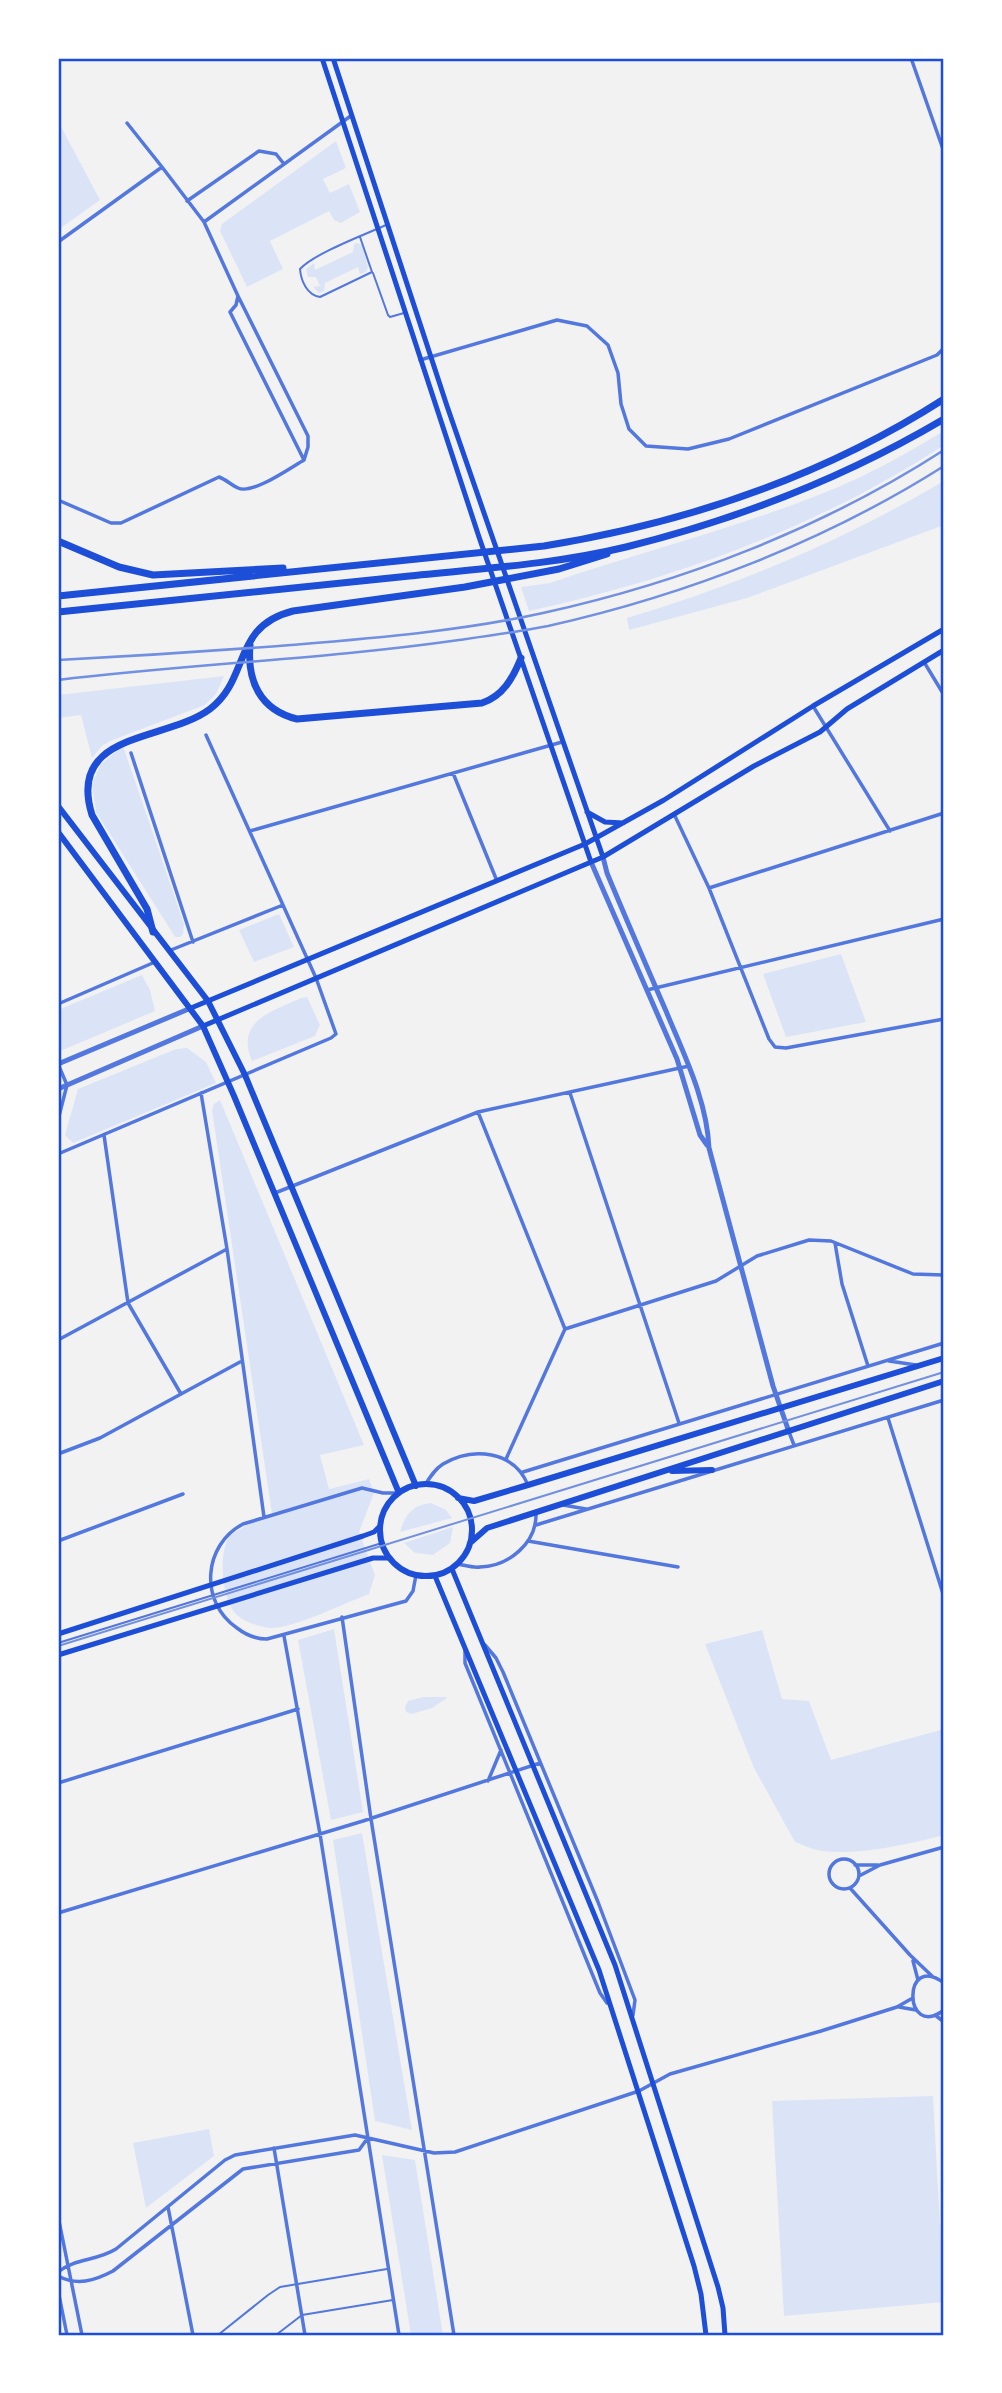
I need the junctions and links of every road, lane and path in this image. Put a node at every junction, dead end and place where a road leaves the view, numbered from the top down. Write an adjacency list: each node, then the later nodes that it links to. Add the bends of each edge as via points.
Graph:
1 (322, 58): 5 (main road)
2 (333, 58): 4 (main road)
3 (911, 58): 7 (street)
4 (352, 115): 5 (street); 12 (main road)
5 (343, 122): 8 (street); 13 (main road)
6 (127, 123): 9 (street)
7 (944, 152)
8 (284, 164): 10 (street, via 276,154 259,151); 11 (street)
9 (162, 167): 10 (street); 15 (street)
10 (187, 201): 11 (street)
11 (204, 222): 17 (street)
12 (388, 224): 13 (lane); 18 (main road)
13 (378, 229): 14 (lane); 19 (main road)
14 (360, 237): 16 (lane); 16 (lane, via 305,264 300,275 307,290 320,297)
15 (58, 242)
16 (372, 272): 19 (lane, via 388,315)
17 (238, 296): 25 (street, via 308,436); 25 (street, via 230,312)
18 (415, 310): 19 (lane); 21 (main road)
19 (405, 313): 22 (main road)
20 (944, 348): 21 (street, via 937,355 729,439 688,449 646,446 629,429 608,345 587,326 558,320)
21 (431, 357): 22 (street); 41 (main road)
22 (420, 360): 35 (main road)
23 (944, 399): 29 (highway, via 841,457 683,515 544,546)
24 (944, 419): 28 (highway, via 798,493)
25 (304, 460): 26 (street, via 256,488 237,488 219,477 209,480 121,523)
26 (58, 500)
27 (58, 541): 29 (highway, via 119,567 153,575)
28 (624, 547): 31 (highway, via 516,564); 33 (highway, via 567,567 465,587 293,611 264,623)
29 (332, 567): 30 (highway)
30 (58, 596)
31 (58, 612)
32 (944, 629): 38 (main road)
33 (251, 640): 35 (highway, via 249,657 257,693 271,708 297,719 491,700 510,681); 61 (highway, via 229,686 210,709 113,747 91,773 88,797 92,815 147,909)
34 (944, 650): 36 (main road)
35 (520, 657): 42 (main road)
36 (924, 662): 37 (street); 39 (main road, via 846,709)
37 (944, 695)
38 (813, 706): 39 (street); 49 (main road)
39 (826, 727): 48 (main road); 51 (street)
40 (206, 735): 50 (street)
41 (562, 742): 42 (street); 46 (main road)
42 (551, 746): 44 (street); 54 (main road)
43 (131, 753): 62 (street)
44 (453, 773): 50 (street); 57 (street)
45 (58, 806): 61 (main road)
46 (586, 812): 49 (main road, via 605,822); 53 (main road)
47 (944, 813): 51 (street)
48 (674, 814): 55 (main road); 58 (street)
49 (623, 823): 53 (main road)
50 (250, 831): 59 (street)
51 (890, 831): 58 (street)
52 (58, 832): 65 (main road)
53 (596, 838): 54 (main road); 55 (main road)
54 (585, 844): 56 (main road); 57 (main road)
55 (603, 857): 56 (main road); 68 (street)
56 (592, 862): 67 (main road); 69 (street)
57 (497, 882): 64 (main road)
58 (709, 888): 66 (street)
59 (283, 905): 62 (street); 64 (street)
60 (944, 919): 66 (street)
61 (153, 932): 63 (main road)
62 (193, 942): 63 (street)
63 (168, 952): 70 (main road)
64 (308, 961): 67 (street); 70 (main road)
65 (155, 962): 71 (street); 72 (main road)
66 (740, 969): 68 (street); 73 (street, via 775,1046 786,1048)
67 (316, 978): 74 (main road); 79 (street, via 335,1036)
68 (656, 988): 69 (street); 77 (street)
69 (647, 990): 78 (street)
70 (208, 1001): 72 (main road); 74 (main road)
71 (58, 1004)
72 (191, 1007): 75 (main road); 76 (street)
73 (944, 1018)
74 (218, 1019): 75 (main road); 79 (main road)
75 (203, 1026): 80 (main road); 81 (street)
76 (58, 1064): 81 (street)
77 (689, 1066): 78 (street); 87 (street)
78 (680, 1068): 83 (street); 87 (street, via 700,1135)
79 (245, 1075): 80 (street); 89 (main road)
80 (228, 1081): 82 (street); 90 (main road)
81 (61, 1086): 85 (street)
82 (201, 1093): 86 (street); 92 (street)
83 (570, 1093): 84 (street); 96 (street)
84 (478, 1112): 89 (street); 97 (street)
85 (58, 1120)
86 (104, 1135): 88 (street); 95 (street)
87 (709, 1148): 93 (street)
88 (58, 1154)
89 (290, 1186): 90 (street); 121 (main road)
90 (275, 1192): 122 (main road)
91 (835, 1243): 93 (street, via 805,1241); 94 (street, via 908,1272); 104 (street, via 842,1284)
92 (226, 1249): 95 (street); 102 (street)
93 (741, 1266): 96 (street, via 716,1281); 107 (street)
94 (944, 1275)
95 (128, 1303): 98 (street); 106 (street)
96 (640, 1305): 97 (street); 111 (street)
97 (565, 1329): 115 (street)
98 (58, 1340)
99 (944, 1342): 101 (street)
100 (944, 1358): 103 (main road)
101 (887, 1360): 103 (street); 104 (street)
102 (241, 1361): 106 (street); 128 (street)
103 (920, 1365): 109 (main road)
104 (868, 1366): 107 (street)
105 (944, 1381): 112 (main road)
106 (181, 1394): 114 (street, via 94,1441)
107 (776, 1395): 109 (street); 111 (street)
108 (944, 1400): 110 (street)
109 (780, 1407): 112 (street); 120 (main road)
110 (888, 1418): 113 (street); 142 (street)
111 (679, 1424): 118 (street)
112 (789, 1432): 113 (street); 116 (main road)
113 (794, 1445): 117 (street)
114 (58, 1454)
115 (506, 1459): 118 (street); 119 (street, via 480,1454 452,1461 437,1469)
116 (666, 1471): 117 (main road); 125 (main road)
117 (712, 1471): 126 (street)
118 (523, 1472): 120 (street)
119 (425, 1485): 121 (main road); 124 (main road, via 441,1487)
120 (528, 1485): 124 (main road, via 474,1501)
121 (416, 1486): 122 (main road)
122 (399, 1493): 128 (street, via 362,1488); 130 (main road, via 385,1509)
123 (183, 1494): 131 (street)
124 (458, 1498): 134 (main road, via 470,1516)
125 (561, 1504): 126 (street); 127 (main road)
126 (587, 1509): 129 (street)
127 (536, 1512): 129 (street); 134 (main road, via 486,1528)
128 (264, 1517): 140 (street, via 222,1539 214,1555)
129 (536, 1525): 132 (street)
130 (380, 1526): 133 (main road); 140 (main road, via 363,1536)
131 (58, 1541)
132 (528, 1541): 136 (street, via 517,1553 494,1564); 137 (street)
133 (382, 1543): 135 (main road); 141 (lane)
134 (470, 1544): 136 (main road)
135 (390, 1558): 138 (main road); 143 (main road, via 373,1558)
136 (454, 1567): 139 (main road); 147 (main road)
137 (678, 1567)
138 (416, 1575): 139 (main road); 144 (street, via 405,1601)
139 (435, 1576): 149 (main road)
140 (210, 1584): 141 (street); 145 (main road)
141 (212, 1595): 143 (street); 148 (lane)
142 (944, 1597)
143 (215, 1605): 146 (street, via 248,1635 262,1639); 150 (main road)
144 (342, 1617): 146 (street); 158 (street)
145 (58, 1634)
146 (284, 1636): 151 (street)
147 (482, 1642): 153 (street, via 496,1658); 154 (main road)
148 (58, 1643)
149 (466, 1646): 152 (street, via 465,1663); 155 (main road)
150 (58, 1655)
151 (298, 1709): 157 (street); 159 (street)
152 (501, 1750): 155 (street); 156 (street)
153 (540, 1763): 154 (street); 175 (street, via 622,1962 635,2000)
154 (533, 1766): 155 (street); 175 (main road)
155 (514, 1772): 156 (street); 178 (main road, via 599,1970)
156 (488, 1781): 158 (street)
157 (58, 1783)
158 (371, 1819): 159 (street); 181 (street)
159 (320, 1834): 165 (street); 179 (street)
160 (944, 1847): 162 (street)
161 (855, 1865): 162 (street); 163 (street); 164 (street, via 839,1860 829,1873 836,1887)
162 (880, 1865): 163 (street)
163 (859, 1876): 164 (street)
164 (850, 1888): 166 (street)
165 (58, 1913)
166 (913, 1959): 167 (street); 168 (street)
167 (933, 1977): 168 (street); 169 (street)
168 (918, 1981): 170 (street)
169 (944, 1983)
170 (911, 1999): 171 (street); 172 (street)
171 (897, 2007): 172 (street); 177 (street)
172 (916, 2010): 174 (street)
173 (944, 2010): 174 (street)
174 (934, 2015): 176 (street)
175 (633, 2017): 177 (main road)
176 (944, 2022)
177 (653, 2082): 178 (street); 203 (main road, via 718,2287)
178 (639, 2091): 181 (street, via 455,2152); 202 (main road, via 694,2266)
179 (367, 2139): 180 (street, via 355,2135); 181 (street); 182 (street, via 359,2150); 187 (street)
180 (274, 2148): 182 (street); 183 (street, via 228,2159)
181 (424, 2150): 201 (street)
182 (276, 2162): 185 (street, via 237,2173); 190 (street)
183 (168, 2207): 185 (street); 186 (street, via 108,2254)
184 (58, 2216): 186 (street)
185 (171, 2226): 189 (street, via 113,2271); 196 (street)
186 (68, 2264): 188 (street); 189 (street)
187 (388, 2268): 190 (lane); 192 (street)
188 (58, 2274): 189 (street)
189 (71, 2283): 195 (street)
190 (297, 2283): 193 (street); 197 (lane, via 269,2293)
191 (58, 2290): 194 (street)
192 (394, 2300): 193 (lane); 200 (street)
193 (302, 2315): 198 (lane); 199 (street)
194 (67, 2335)
195 (82, 2335)
196 (193, 2335)
197 (218, 2335)
198 (276, 2335)
199 (305, 2335)
200 (399, 2335)
201 (454, 2335)
202 (706, 2335)
203 (725, 2335)

